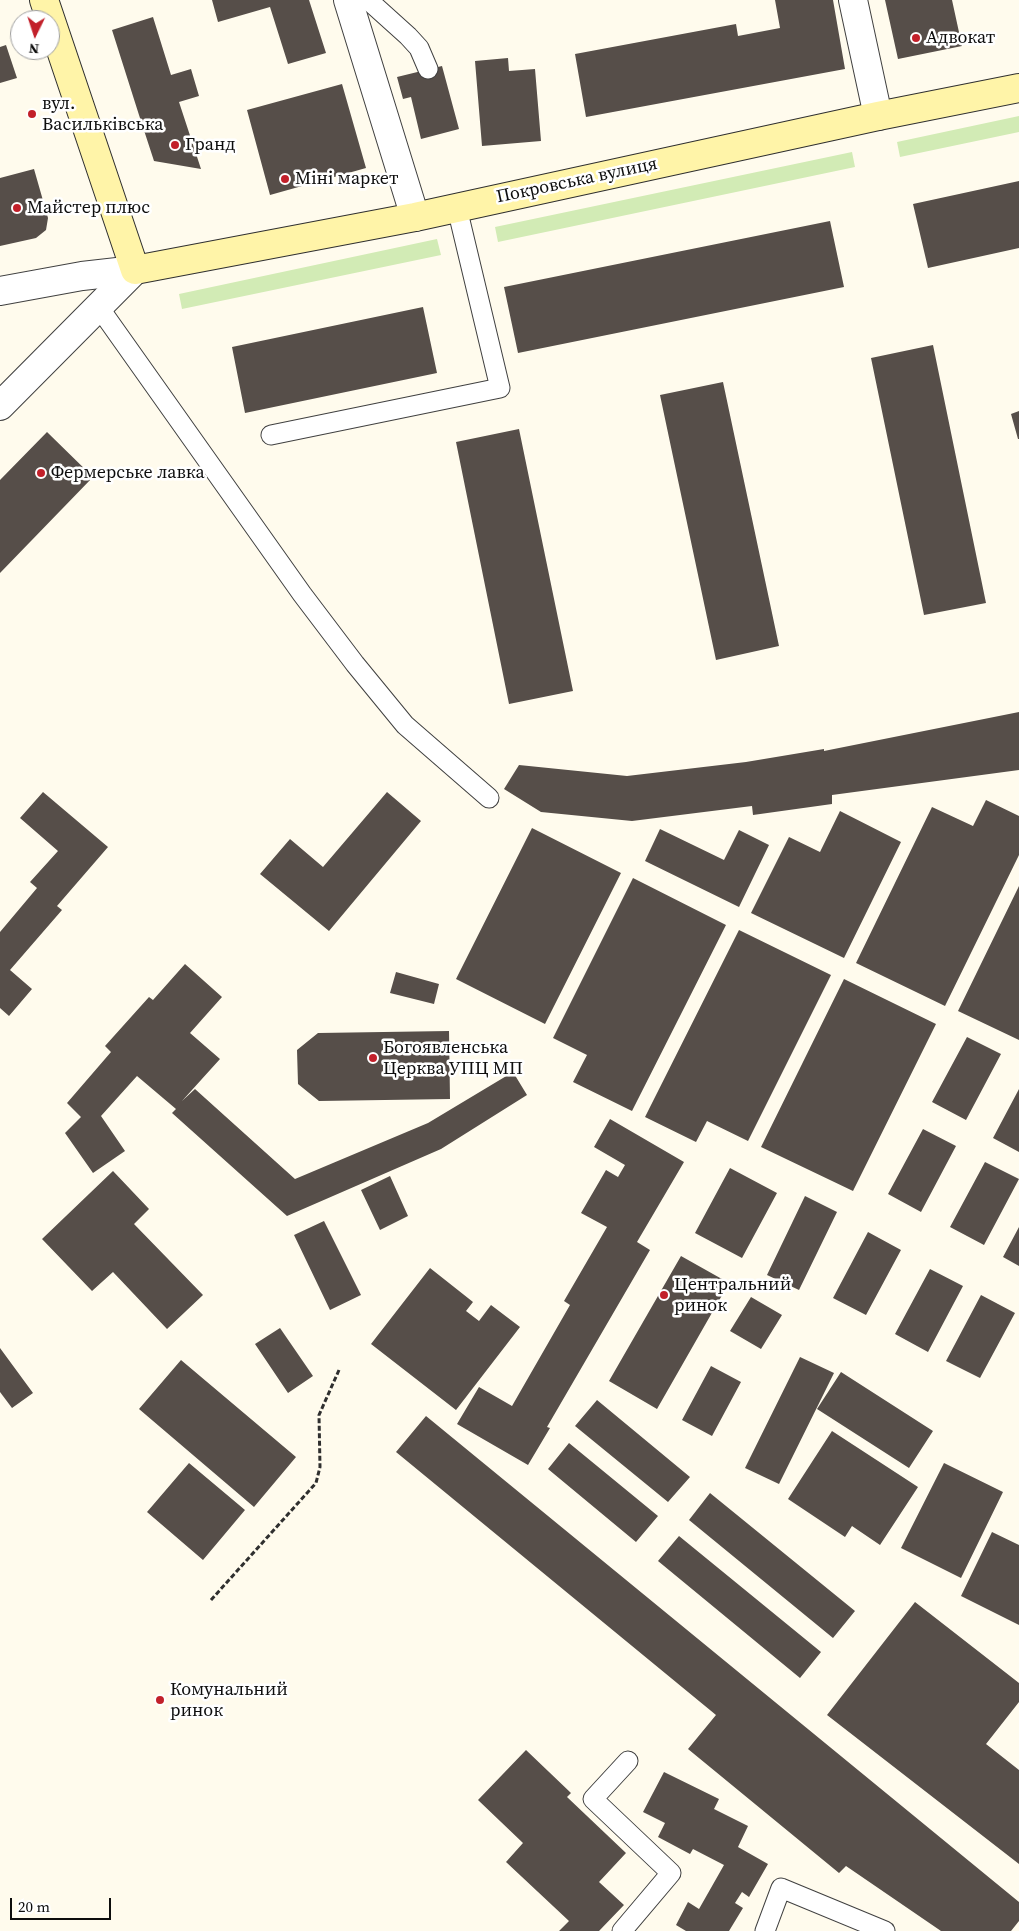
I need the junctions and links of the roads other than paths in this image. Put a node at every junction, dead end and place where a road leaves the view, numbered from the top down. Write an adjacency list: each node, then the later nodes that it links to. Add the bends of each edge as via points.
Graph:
1 (44, 0): 10 (main road)
2 (348, 0): 9 (street)
3 (368, 0): 5 (lane, via 419,48)
4 (853, 0): 7 (street)
5 (428, 69)
6 (1019, 88): 7 (main road, Покровська вулиця)
7 (878, 116): 8 (main road, Покровська вулиця)
8 (457, 208): 9 (main road, Покровська вулиця); 14 (lane, via 500,388)
9 (414, 217): 10 (main road, Покровська вулиця)
10 (135, 270): 11 (street, Покровська вулиця); 12 (street)
11 (0, 291)
12 (98, 306): 13 (street); 15 (lane, via 355,664 405,725)
13 (0, 406)
14 (271, 435)
15 (489, 798)
16 (628, 1761): 17 (lane, via 593,1799 671,1873)
17 (622, 1931)
18 (765, 1931): 19 (lane, via 781,1888)
19 (885, 1931)

